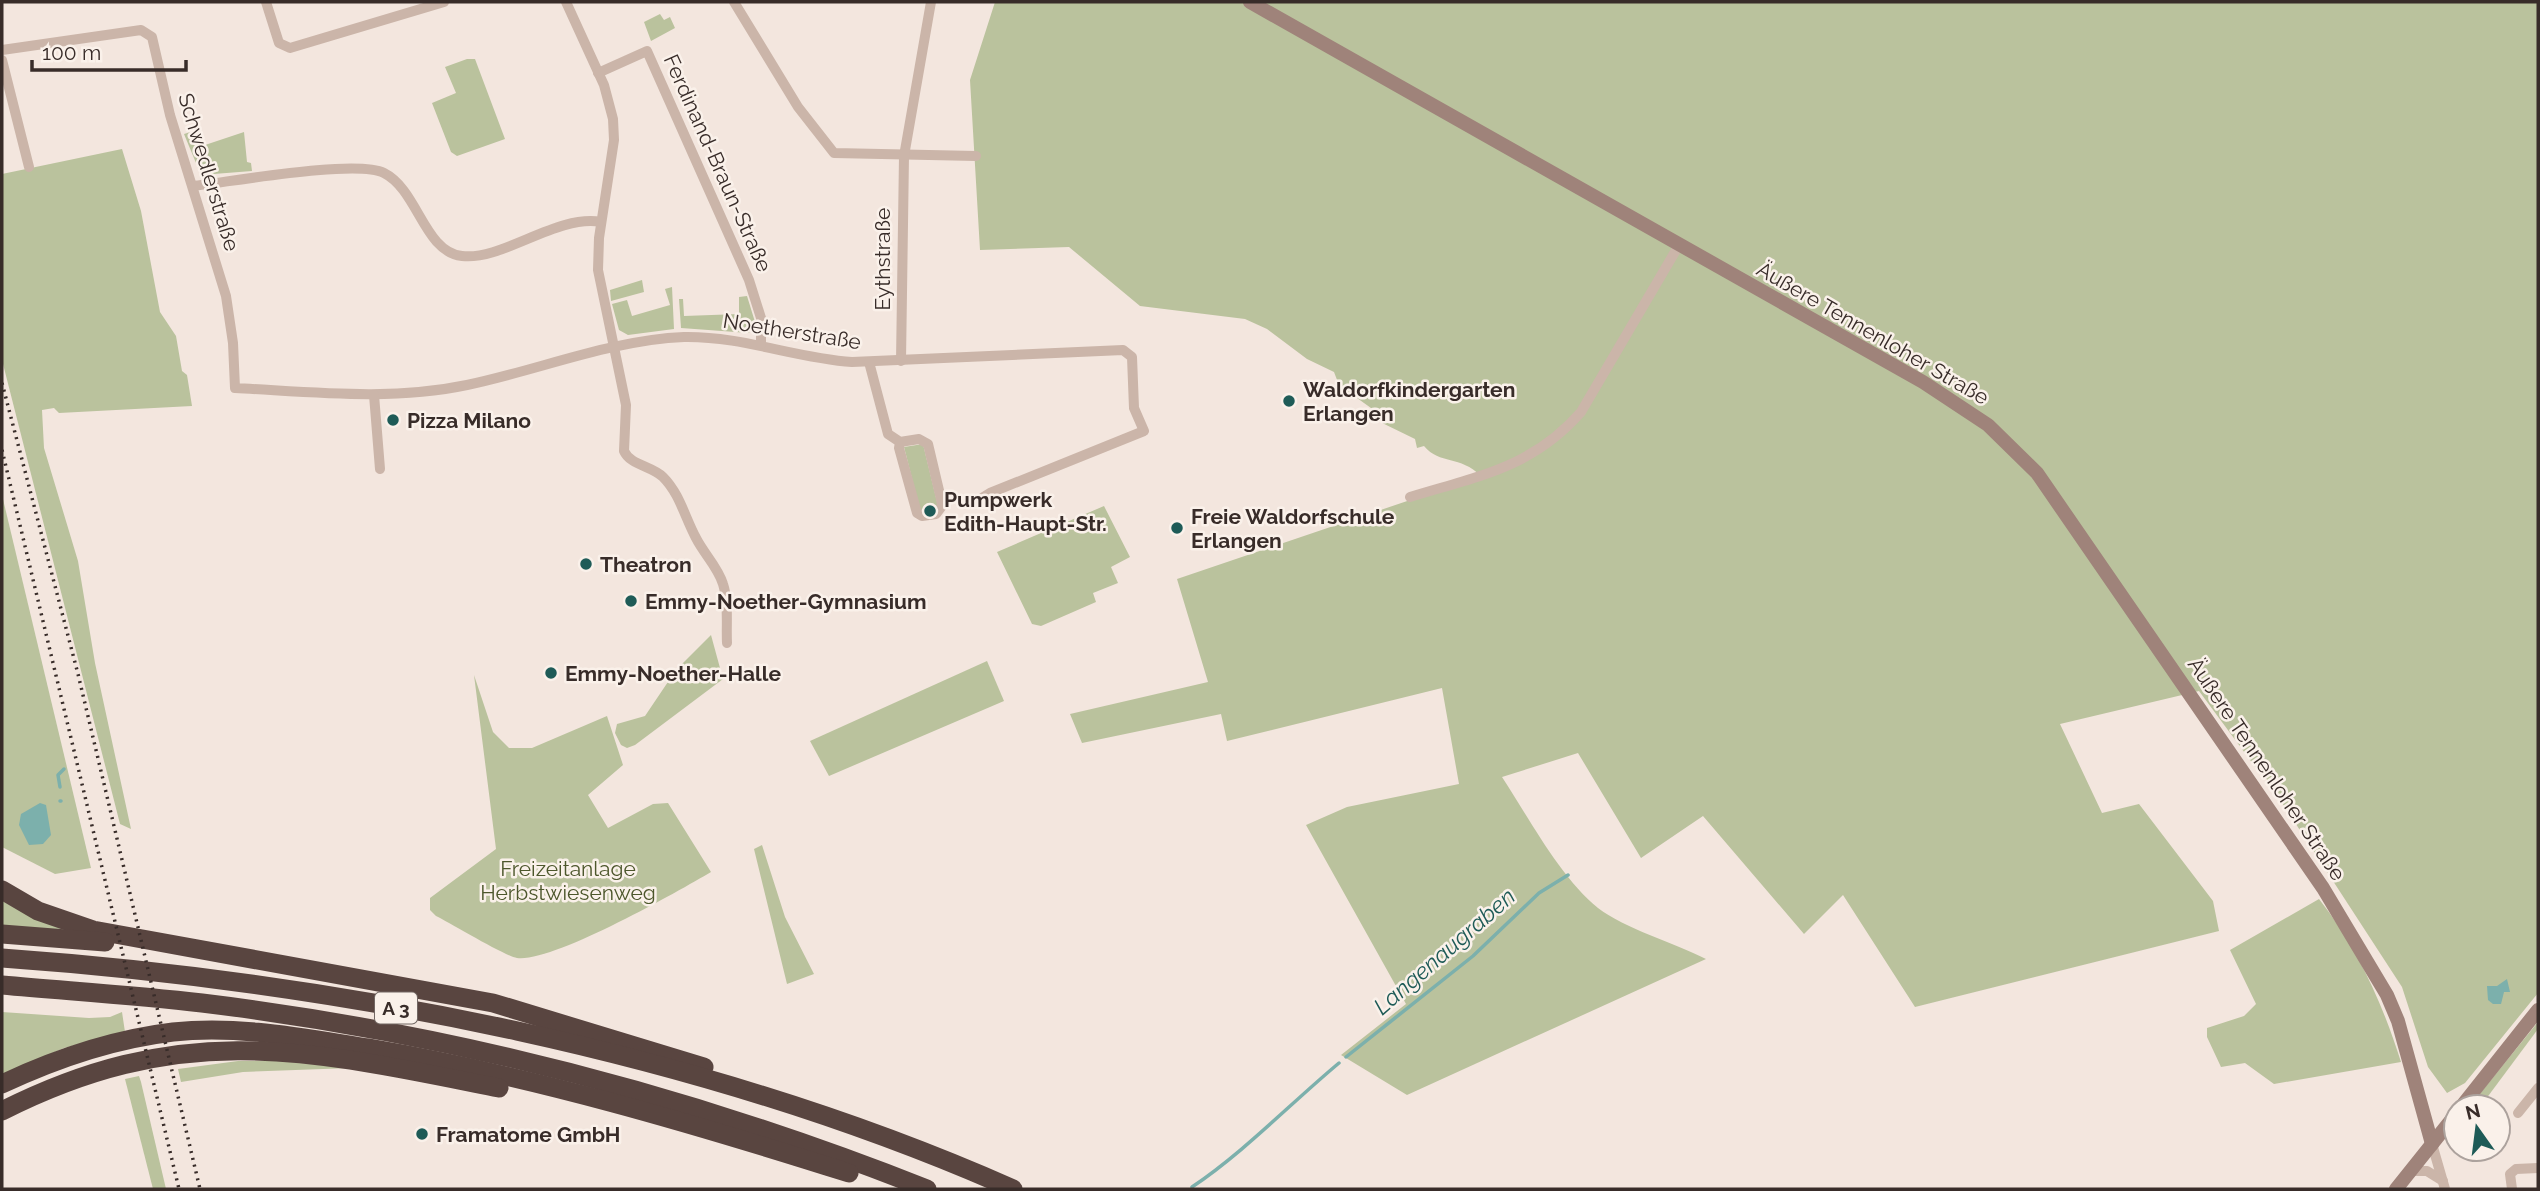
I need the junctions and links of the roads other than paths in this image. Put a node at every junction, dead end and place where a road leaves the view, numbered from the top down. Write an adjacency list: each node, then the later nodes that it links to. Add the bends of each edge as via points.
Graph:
1 (266, 2): 2 (street, via 279,43 290,48)
2 (444, 2)
3 (566, 2): 9 (street)
4 (734, 2): 10 (street, via 798,107 834,153)
5 (931, 2): 10 (street, Eythstraße)
6 (1250, 2): 15 (street, Äußere Tennenloher Straße)
7 (2, 50): 13 (street, Schwedlerstraße, via 148,32)
8 (2, 61): 12 (street)
9 (598, 73): 14 (street, via 614,135); 16 (street, Ferdinand-Braun-Straße, via 647,51 749,280 761,318)
10 (904, 156): 11 (street); 18 (street, Eythstraße)
11 (976, 156)
12 (29, 167)
13 (193, 186): 14 (street, via 357,167 374,169 401,185 437,243 460,256 484,253 580,222); 20 (street, Schwedlerstraße, via 226,296)
14 (601, 222): 17 (street, via 599,282)
15 (1679, 245): 24 (street, via 1581,412 1567,428 1517,464); 41 (street, Äußere Tennenloher Straße, via 1961,406 2008,442 2036,473 2359,944 2398,1021)
16 (761, 344): 17 (street, Noetherstraße, via 684,337); 19 (street, Noetherstraße, via 830,360)
17 (613, 348): 21 (street, Noetherstraße, via 466,386); 26 (street, via 626,405 625,454 666,481 688,517 725,592)
18 (901, 361): 19 (street, Noetherstraße); 25 (street, Noetherstraße, via 1123,350 1132,357 1134,408 1144,431)
19 (870, 362): 22 (street, via 888,434)
20 (235, 388): 21 (street, Noetherstraße)
21 (374, 396): 23 (street)
22 (900, 442): 22 (street, via 917,513 936,514 942,499 928,444 919,439)
23 (380, 469)
24 (1410, 497)
25 (972, 504)
26 (727, 643)
27 (2, 890): 29 (highway, via 38,911 93,930)
28 (2, 934): 29 (highway)
29 (204, 950): 36 (highway, via 493,1003 745,1080)
30 (2, 958): 36 (highway, A 3, via 110,965 342,998 562,1041)
31 (2, 985): 46 (highway, A 3, via 202,1003 467,1050 693,1106)
32 (2538, 1010): 35 (street)
33 (2, 1084): 39 (highway, via 54,1061 111,1045 172,1032 246,1031 431,1059)
34 (2538, 1088): 38 (street)
35 (2472, 1093)
36 (782, 1102): 47 (highway, A 3, via 946,1160)
37 (2, 1111): 39 (highway, via 75,1078 119,1065 184,1053 252,1049 338,1057)
38 (2518, 1113)
39 (659, 1115): 45 (highway)
40 (2442, 1132): 41 (street)
41 (2432, 1144): 43 (street); 44 (street)
42 (2538, 1168): 49 (street, via 2516,1169 2510,1174)
43 (2411, 1171): 44 (street, via 2427,1171); 48 (street)
44 (2444, 1185)
45 (897, 1189)
46 (926, 1189)
47 (1013, 1189)
48 (2396, 1189)
49 (2512, 1189)

